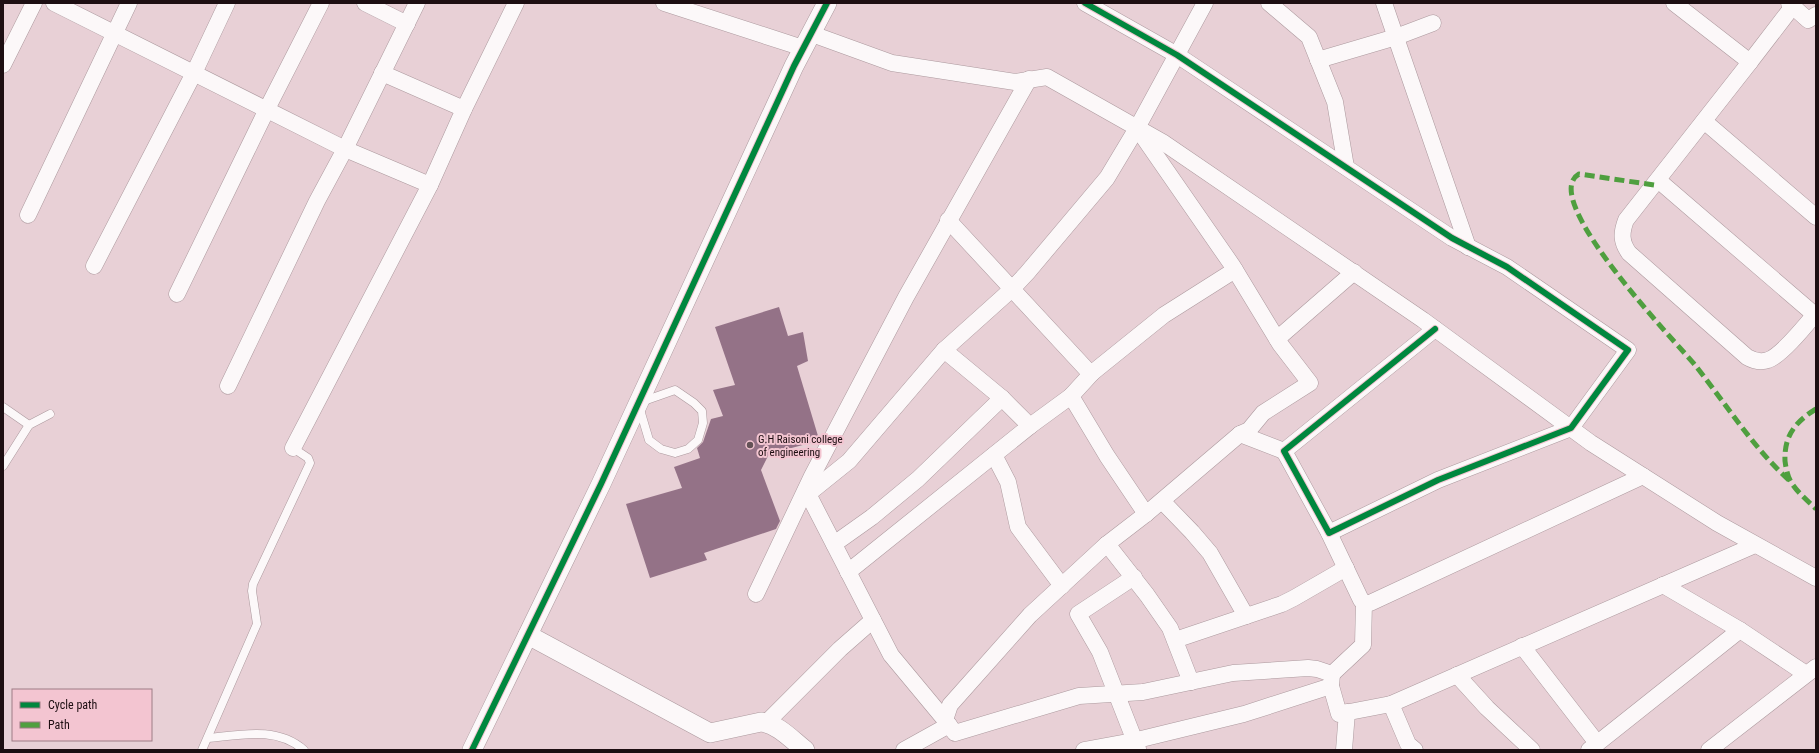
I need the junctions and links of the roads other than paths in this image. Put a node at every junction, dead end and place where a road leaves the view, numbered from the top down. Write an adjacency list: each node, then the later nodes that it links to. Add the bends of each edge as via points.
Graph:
1 (34, 3): 27 (street)
2 (54, 3): 21 (street)
3 (129, 3): 21 (street)
4 (227, 3): 28 (street)
5 (321, 3): 32 (street)
6 (365, 3): 20 (street)
7 (418, 3): 20 (street)
8 (516, 3): 31 (street)
9 (664, 3): 23 (street)
10 (827, 3): 23 (street)
11 (1085, 3): 17 (street)
12 (1205, 3): 24 (street)
13 (1269, 3): 25 (street, via 1309,37)
14 (1384, 3): 22 (street)
15 (1682, 5): 26 (street)
16 (1791, 5): 18 (street, via 1808,20); 26 (street)
17 (1103, 7): 24 (street)
18 (1816, 16)
19 (1433, 23): 22 (street)
20 (407, 24): 29 (street)
21 (115, 33): 28 (street); 39 (street)
22 (1396, 37): 25 (street); 42 (street)
23 (807, 41): 30 (street, via 892,63 1015,82); 56 (street)
24 (1177, 54): 34 (street); 36 (street)
25 (1318, 60): 36 (street, via 1336,102)
26 (1750, 62): 33 (street)
27 (3, 65)
28 (194, 73): 32 (street); 43 (street)
29 (382, 74): 31 (street); 35 (street)
30 (1029, 79): 34 (street, via 1046,77); 41 (street)
31 (464, 109): 38 (street)
32 (267, 110): 35 (street); 47 (street)
33 (1704, 121): 37 (street); 40 (street)
34 (1137, 128): 44 (street); 45 (street, via 1164,143); 46 (street, via 1107,178)
35 (345, 149): 38 (street); 53 (street, via 317,201)
36 (1346, 167): 42 (street)
37 (1658, 180): 48 (street); 48 (street, via 1626,220 1622,234 1625,246 1629,253 1747,357 1761,362 1776,356)
38 (430, 185): 63 (street)
39 (28, 215)
40 (1816, 217)
41 (948, 220): 46 (street); 68 (street)
42 (1468, 247): 61 (street, via 1507,267 1628,350)
43 (94, 266)
44 (1235, 270): 50 (street); 52 (street, via 1155,322)
45 (1354, 272): 49 (street); 50 (street)
46 (1012, 289): 51 (street); 52 (street)
47 (177, 294)
48 (1815, 314)
49 (1435, 329): 61 (street); 64 (street)
50 (1277, 339): 62 (street, via 1310,382 1263,413 1249,430)
51 (944, 350): 55 (street); 68 (street, via 849,461)
52 (1092, 373): 54 (street)
53 (228, 386)
54 (1071, 396): 60 (street); 70 (street)
55 (1002, 398): 60 (street); 72 (street, via 918,479)
56 (638, 402): 56 (lane, via 648,440 661,449 675,453 688,449 698,440 703,423 702,411 675,390); 86 (street)
57 (3, 407): 59 (lane)
58 (50, 414): 59 (lane)
59 (29, 425): 66 (lane)
60 (1030, 426): 65 (street)
61 (1571, 428): 67 (street); 71 (street, via 1438,480)
62 (1240, 434): 64 (street); 69 (street)
63 (293, 448): 98 (lane, via 308,458 310,463 253,584 257,624)
64 (1284, 450): 71 (street)
65 (994, 455): 76 (street); 80 (street, via 1008,482 1018,527)
66 (3, 466)
67 (1643, 476): 74 (street); 82 (street, via 1370,603)
68 (807, 492): 72 (street); 81 (street)
69 (1162, 501): 70 (street); 83 (street, via 1205,547)
70 (1146, 514): 73 (street)
71 (1329, 533): 75 (street)
72 (834, 544): 76 (street)
73 (1107, 544): 77 (street); 80 (street)
74 (1755, 545): 78 (street); 79 (street)
75 (1346, 568): 82 (street); 83 (street, via 1294,598)
76 (848, 572): 84 (street)
77 (1134, 577): 87 (street, via 1162,615); 93 (street, via 1078,614 1100,652)
78 (1816, 578)
79 (1664, 585): 85 (street); 88 (street)
80 (1062, 586): 96 (street, via 1030,615 950,705)
81 (756, 594)
82 (1364, 602): 91 (street, via 1363,645)
83 (1246, 616): 87 (street)
84 (873, 620): 96 (street, via 891,655); 97 (street, via 831,657)
85 (1740, 630): 89 (street); 100 (street)
86 (528, 635): 97 (street, via 710,734); 104 (street)
87 (1175, 640): 92 (street)
88 (1522, 646): 90 (street); 100 (street)
89 (1811, 671): 110 (street)
90 (1457, 675): 94 (street); 109 (street, via 1487,708)
91 (1332, 680): 92 (street, via 1317,669 1301,669 1233,673); 95 (street, via 1339,714); 99 (street, via 1244,714)
92 (1191, 682): 93 (street, via 1143,692)
93 (1115, 694): 96 (street, via 1079,696 955,733); 99 (street)
94 (1391, 704): 95 (street); 101 (street)
95 (1347, 712): 108 (street)
96 (947, 722): 106 (street)
97 (766, 723): 105 (street, via 776,727)
98 (208, 738): 102 (lane); 103 (lane, via 270,734 291,740)
99 (1136, 745): 107 (street)
100 (1593, 747)
101 (1411, 748)
102 (202, 750)
103 (304, 750)
104 (472, 750)
105 (806, 750)
106 (904, 750)
107 (1084, 750)
108 (1344, 750)
109 (1532, 750)
110 (1709, 750)

